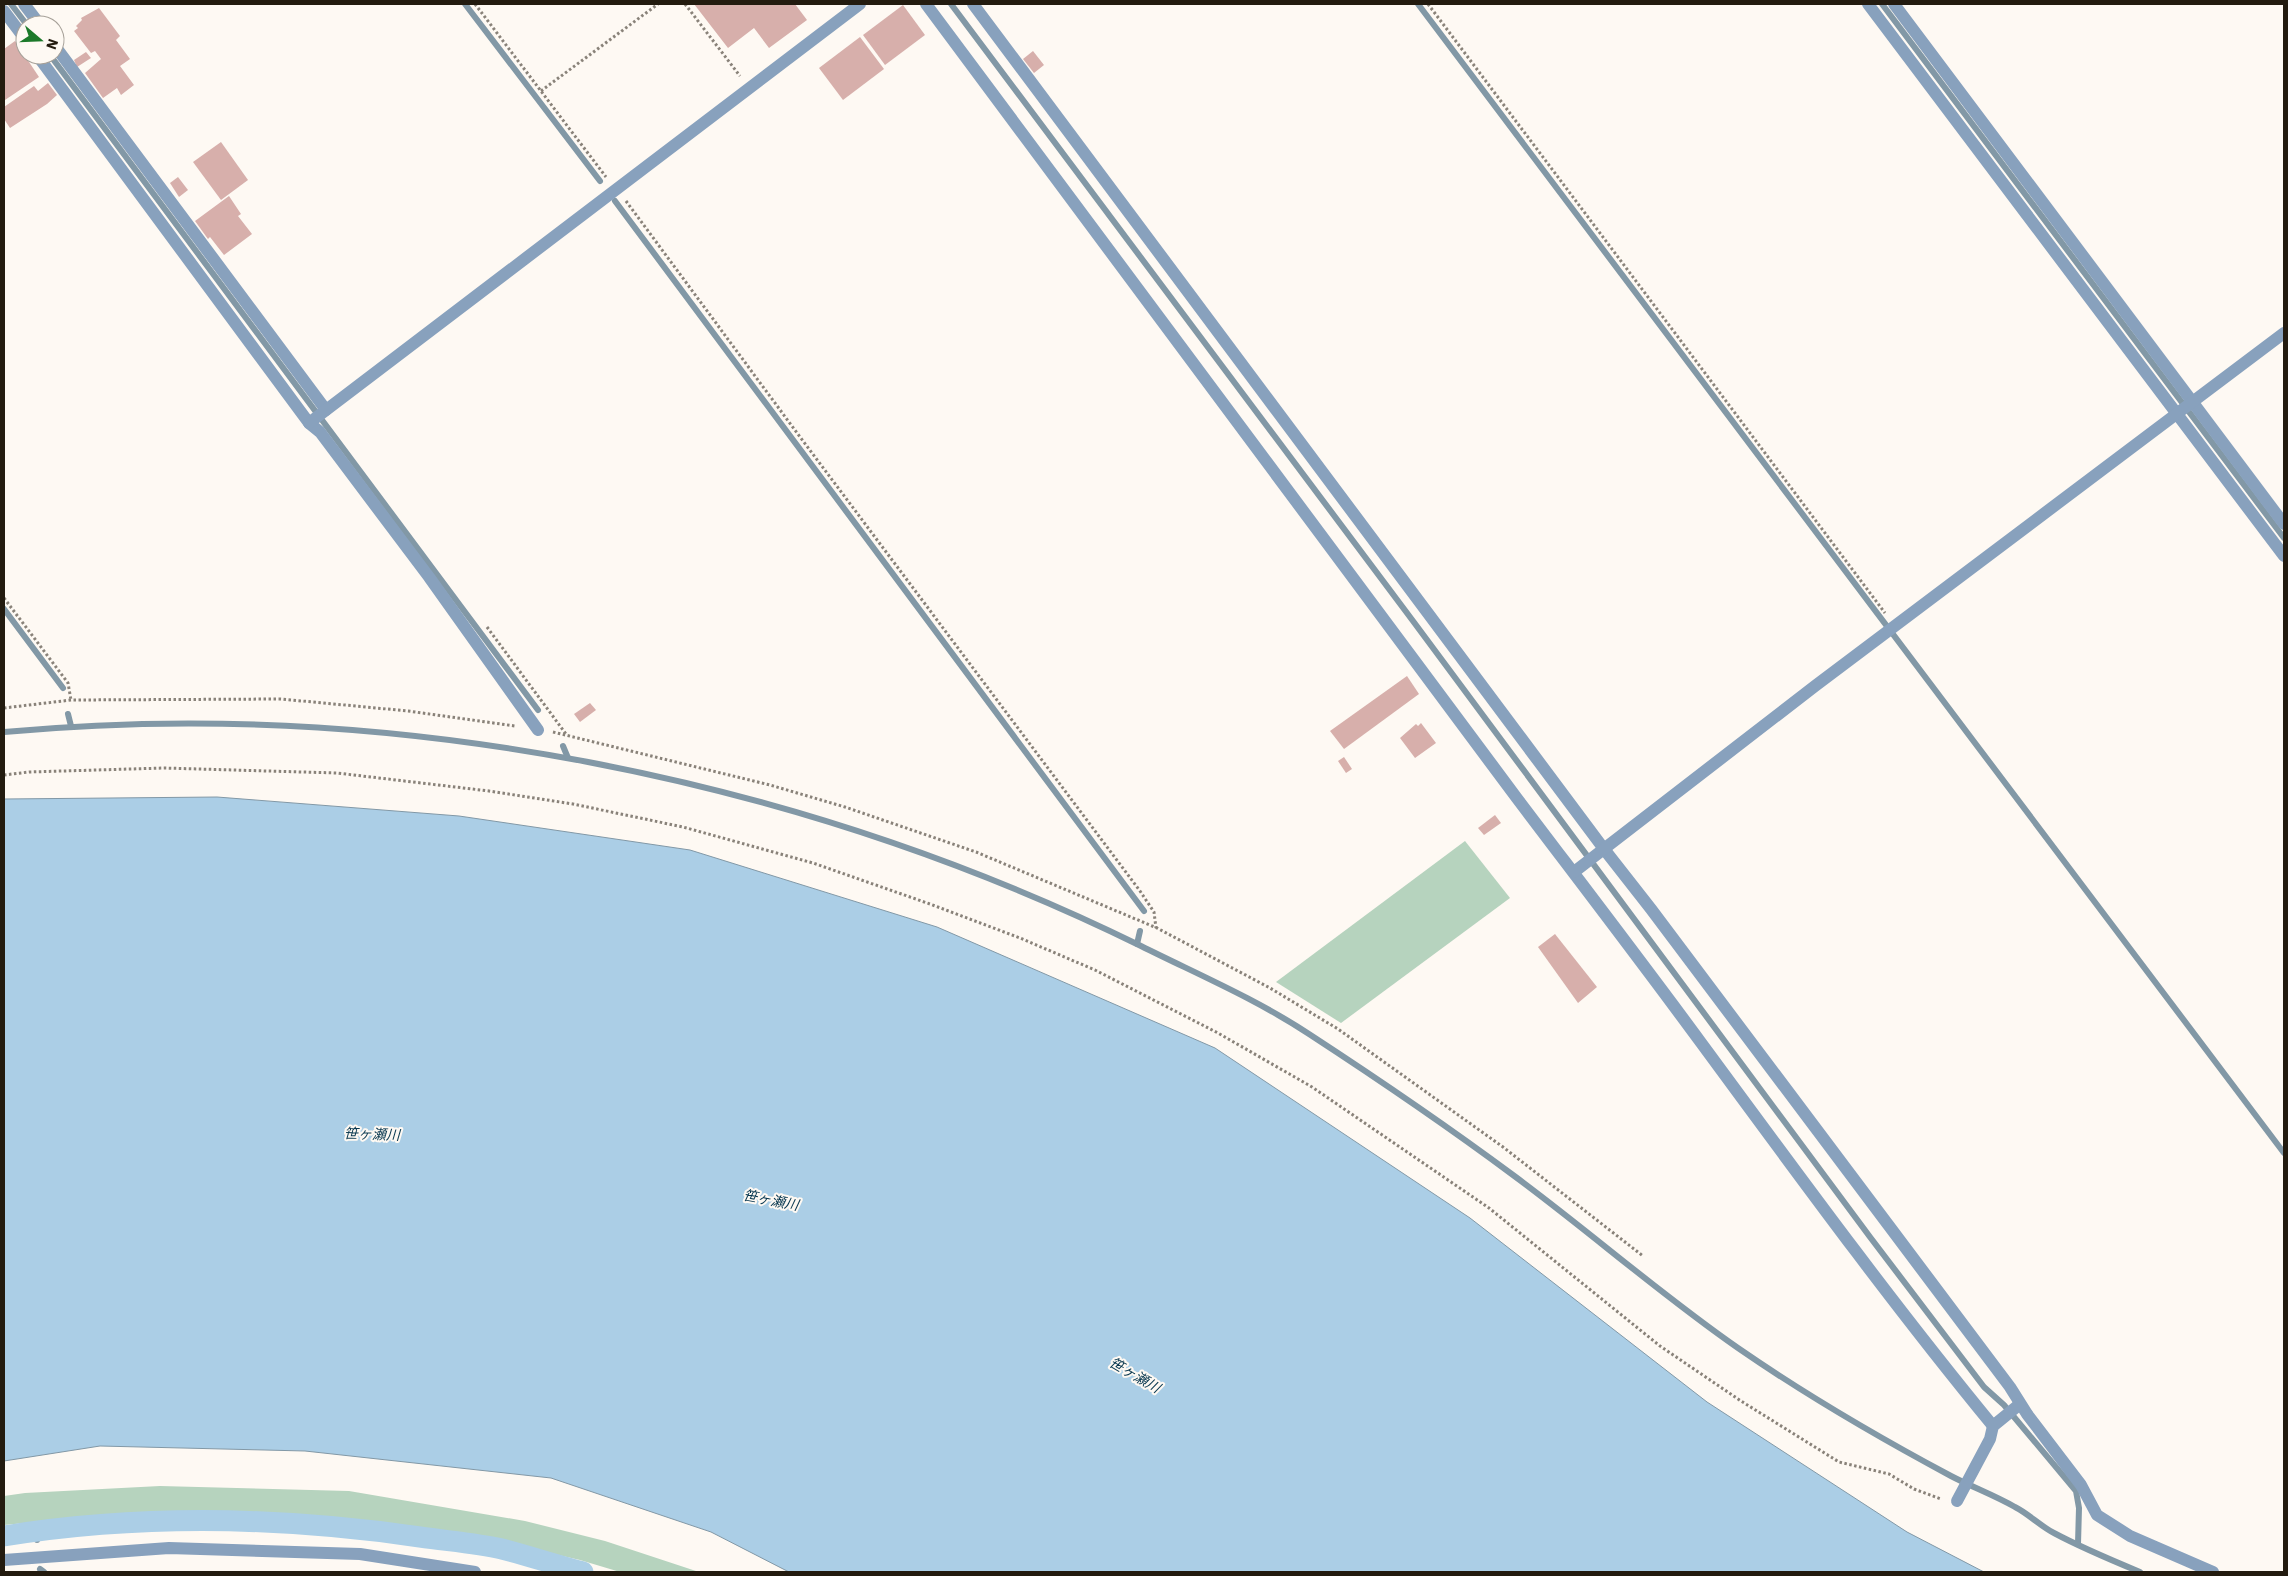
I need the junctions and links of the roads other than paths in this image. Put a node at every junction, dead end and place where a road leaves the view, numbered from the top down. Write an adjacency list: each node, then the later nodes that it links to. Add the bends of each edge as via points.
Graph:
1 (24, 4): 8 (street)
2 (860, 4): 15 (street)
3 (926, 4): 20 (street, via 1510,789)
4 (973, 4): 19 (street)
5 (1868, 4): 14 (street)
6 (1894, 4): 14 (street)
7 (4, 11): 9 (street)
8 (32, 15)
9 (15, 26)
10 (65, 60): 12 (street, via 119,134)
11 (45, 65): 12 (street)
12 (176, 224): 15 (street); 15 (street)
13 (2284, 333): 14 (street)
14 (2185, 408): 16 (street); 17 (street); 19 (street)
15 (318, 416): 18 (street, via 320,432)
16 (2284, 524)
17 (2284, 556)
18 (538, 730)
19 (1600, 852): 20 (street); 21 (street, via 1705,981 2010,1387)
20 (1578, 868): 22 (street, via 1925,1344)
21 (2014, 1409): 22 (street); 26 (street, via 2081,1485 2100,1518)
22 (1993, 1426): 23 (street, via 1990,1439)
23 (1958, 1498)
24 (4, 1560): 25 (street, via 169,1548 360,1554)
25 (475, 1572)
26 (2213, 1572)

